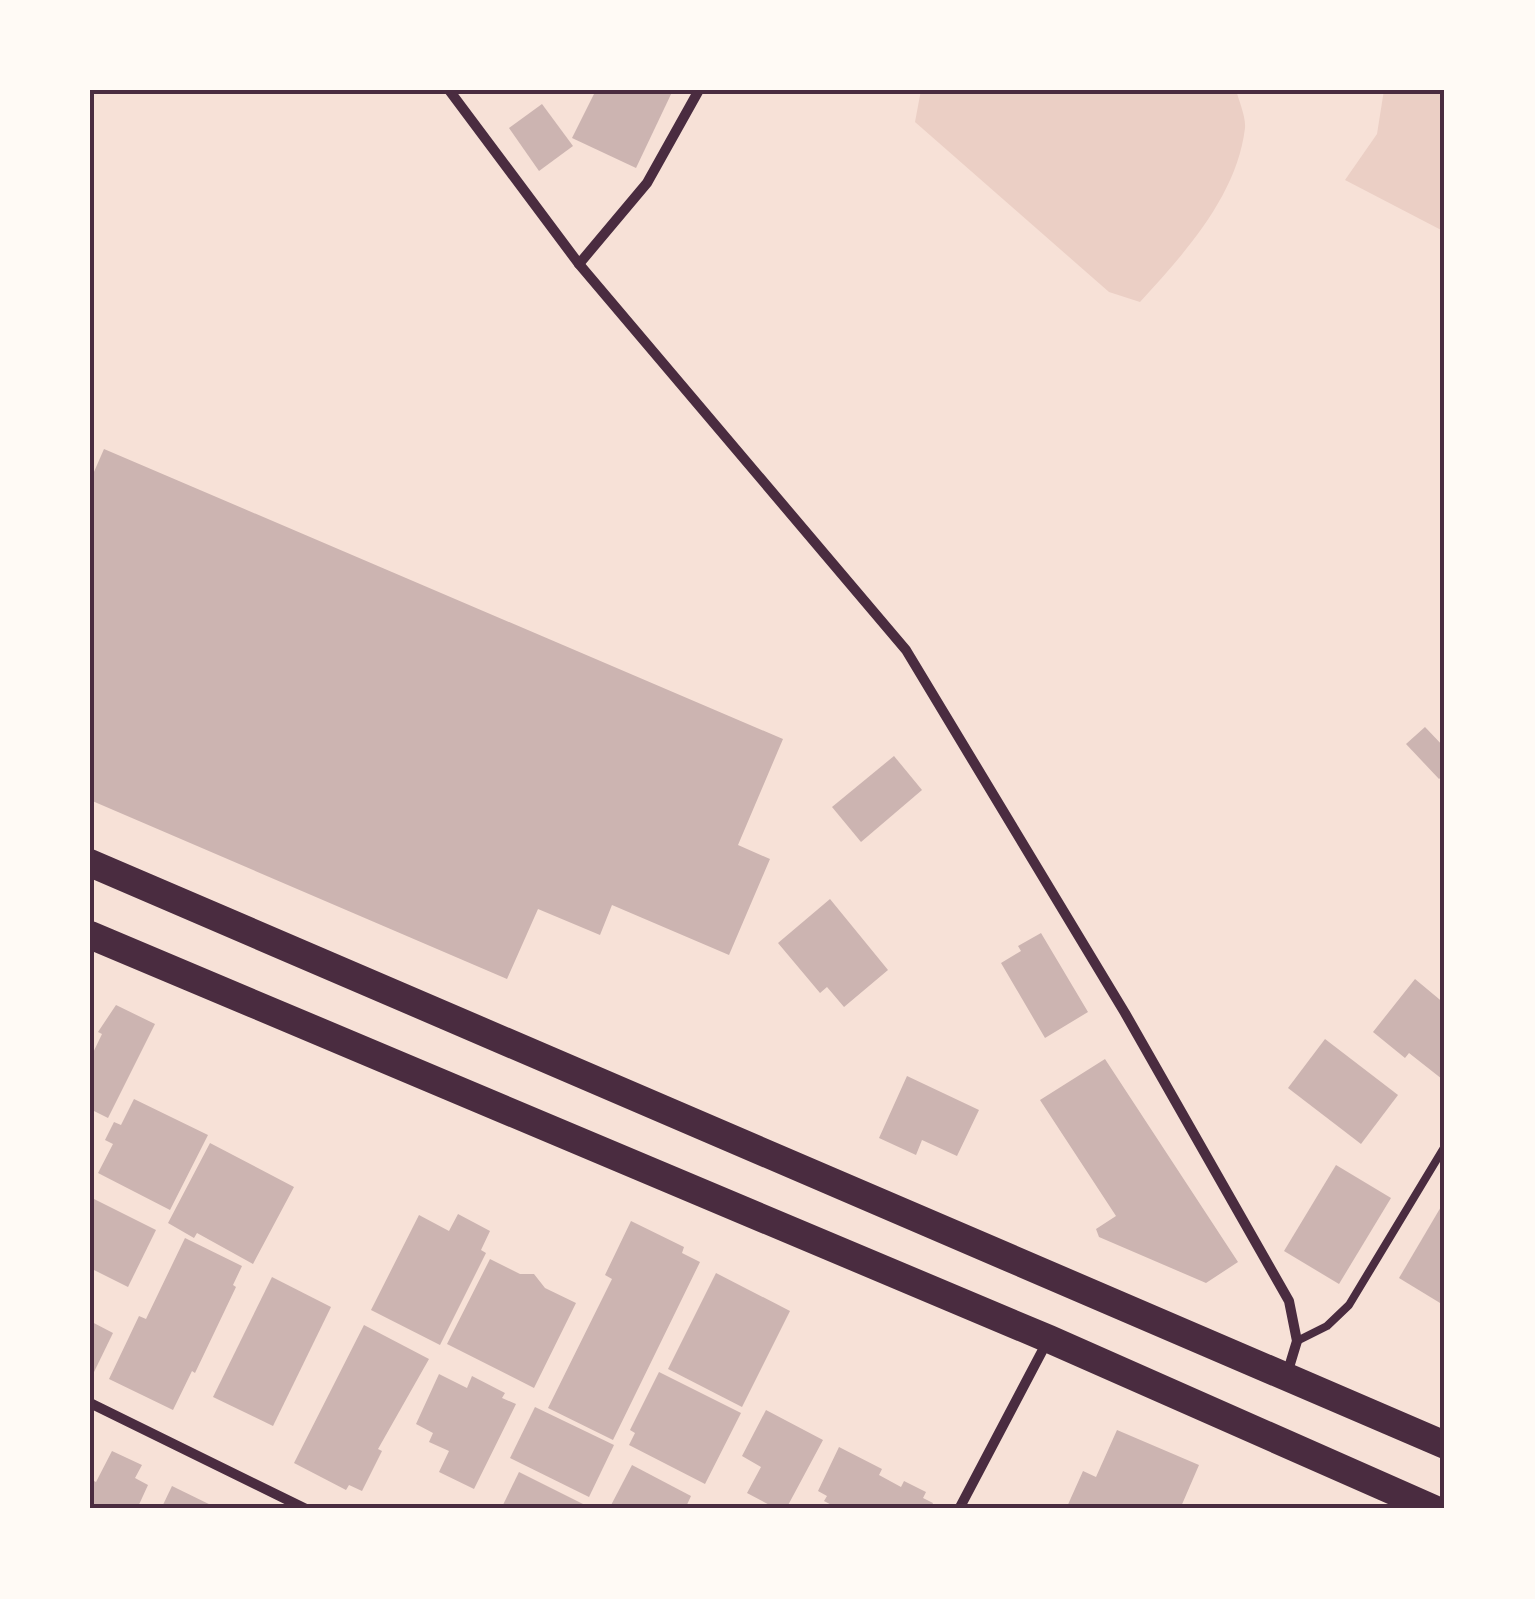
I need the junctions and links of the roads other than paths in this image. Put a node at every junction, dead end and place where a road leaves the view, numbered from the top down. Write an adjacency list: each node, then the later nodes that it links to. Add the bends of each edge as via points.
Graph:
1 (449, 90): 3 (street)
2 (698, 90): 3 (street, via 647,183)
3 (579, 264): 8 (street, via 906,650 1289,1301)
4 (90, 862): 9 (highway)
5 (90, 935): 7 (highway)
6 (1445, 1146): 8 (lane, via 1350,1306)
7 (1049, 1339): 13 (street); 14 (highway)
8 (1297, 1341): 9 (street)
9 (1286, 1378): 11 (highway)
10 (90, 1403): 12 (street)
11 (1445, 1445)
12 (306, 1509)
13 (959, 1509)
14 (1434, 1509)

